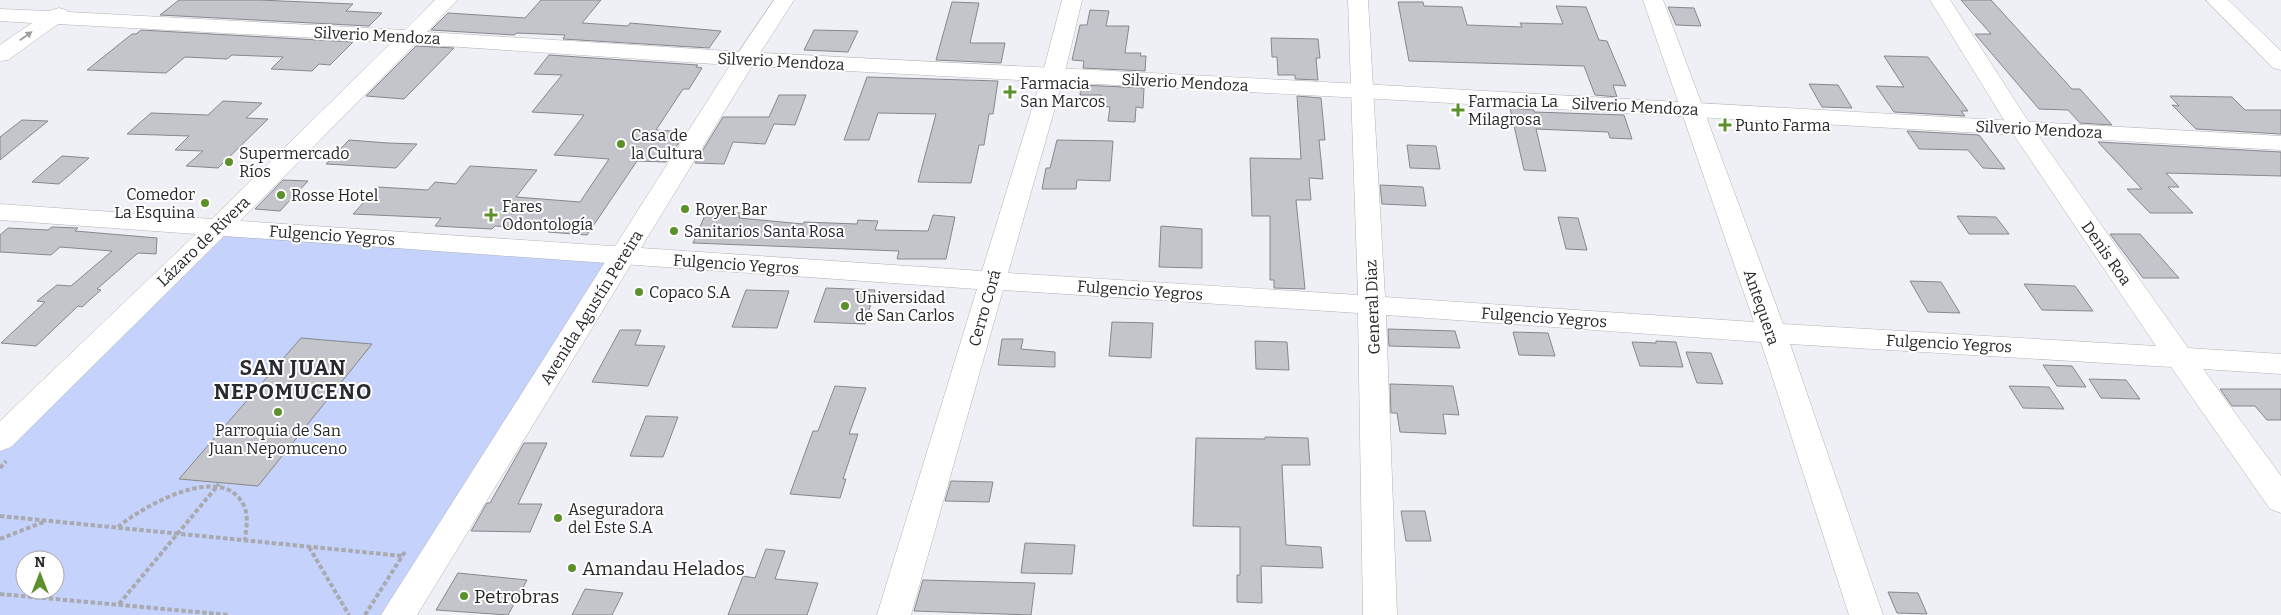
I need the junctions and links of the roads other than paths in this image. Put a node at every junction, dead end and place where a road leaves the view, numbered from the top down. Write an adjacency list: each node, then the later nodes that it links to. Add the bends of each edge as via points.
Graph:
1 (78, 0): 10 (main road)
2 (447, 0): 11 (main road, Lázaro de Rivera)
3 (784, 0): 13 (main road, Avenida Agustín Pereira)
4 (1072, 0): 15 (main road, Cerro Corá)
5 (1358, 0): 16 (main road, General Diaz)
6 (1654, 0): 17 (main road, Antequera)
7 (1940, 0): 18 (main road, Denis Roa)
8 (2216, 0): 14 (main road)
9 (0, 15): 10 (main road, Silverio Mendoza)
10 (52, 18): 11 (main road, Silverio Mendoza); 12 (main road, one-way to 10)
11 (410, 37): 13 (main road, Silverio Mendoza); 21 (main road, Lázaro de Rivera)
12 (0, 55)
13 (745, 59): 15 (main road, Silverio Mendoza); 22 (main road, Avenida Agustín Pereira)
14 (2281, 63)
15 (1053, 76): 16 (main road, Silverio Mendoza); 23 (main road, Cerro Corá)
16 (1362, 91): 17 (main road, Silverio Mendoza); 24 (main road, General Diaz)
17 (1692, 109): 18 (main road, Silverio Mendoza); 25 (main road, Antequera)
18 (2021, 128): 19 (main road, Silverio Mendoza); 26 (main road, Denis Roa)
19 (2281, 142)
20 (0, 212): 21 (main road, Fulgencio Yegros)
21 (219, 227): 22 (main road, Fulgencio Yegros); 28 (main road, Lázaro de Rivera)
22 (623, 257): 23 (main road, Fulgencio Yegros); 30 (main road, Avenida Agustín Pereira)
23 (992, 280): 24 (main road, Fulgencio Yegros); 31 (main road, Cerro Corá)
24 (1372, 305): 25 (main road, Fulgencio Yegros); 32 (main road, General Diaz)
25 (1772, 333): 26 (main road, Fulgencio Yegros); 33 (main road, Antequera)
26 (2178, 356): 27 (main road, Fulgencio Yegros); 29 (main road, Denis Roa)
27 (2281, 364)
28 (3, 450)
29 (2281, 500)
30 (398, 615)
31 (894, 615)
32 (1380, 615)
33 (1866, 615)

